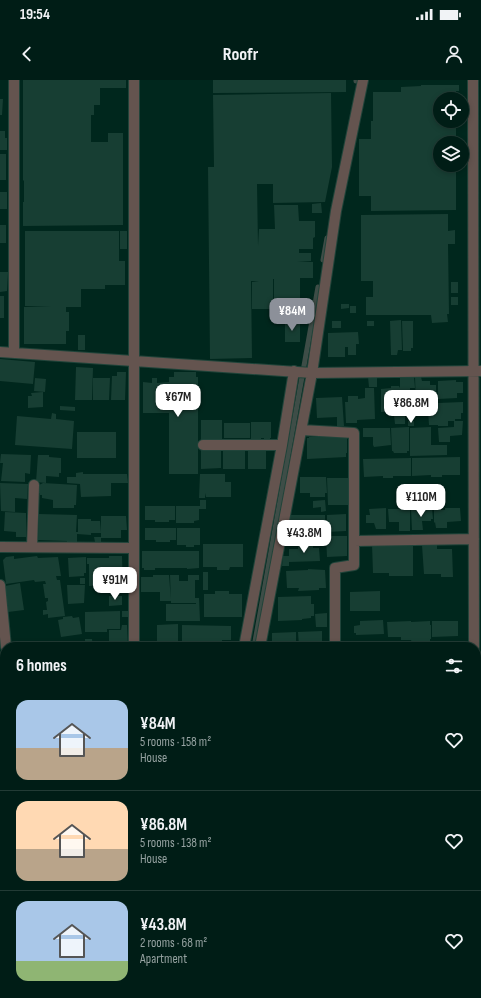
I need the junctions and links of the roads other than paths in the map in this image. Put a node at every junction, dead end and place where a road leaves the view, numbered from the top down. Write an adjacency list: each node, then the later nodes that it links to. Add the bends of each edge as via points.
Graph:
1 (14, 80): 6 (street)
2 (134, 80): 7 (street)
3 (363, 80): 10 (street, via 336,211)
4 (473, 80): 9 (street)
5 (0, 352): 6 (street)
6 (14, 353): 7 (street)
7 (134, 361): 8 (street); 19 (street)
8 (294, 371): 10 (street); 13 (street)
9 (477, 371): 10 (street); 15 (street)
10 (312, 372): 11 (street)
11 (302, 430): 16 (street, via 354,434); 24 (street)
12 (203, 445): 13 (street)
13 (282, 445): 23 (street)
14 (34, 485): 18 (street)
15 (476, 536): 16 (street); 26 (street)
16 (354, 541): 25 (street, via 354,565 335,568)
17 (0, 547): 18 (street)
18 (32, 547): 19 (street)
19 (134, 548): 22 (street)
20 (0, 585): 21 (street)
21 (6, 642)
22 (134, 642)
23 (245, 642)
24 (261, 642)
25 (335, 642)
26 (474, 642)

